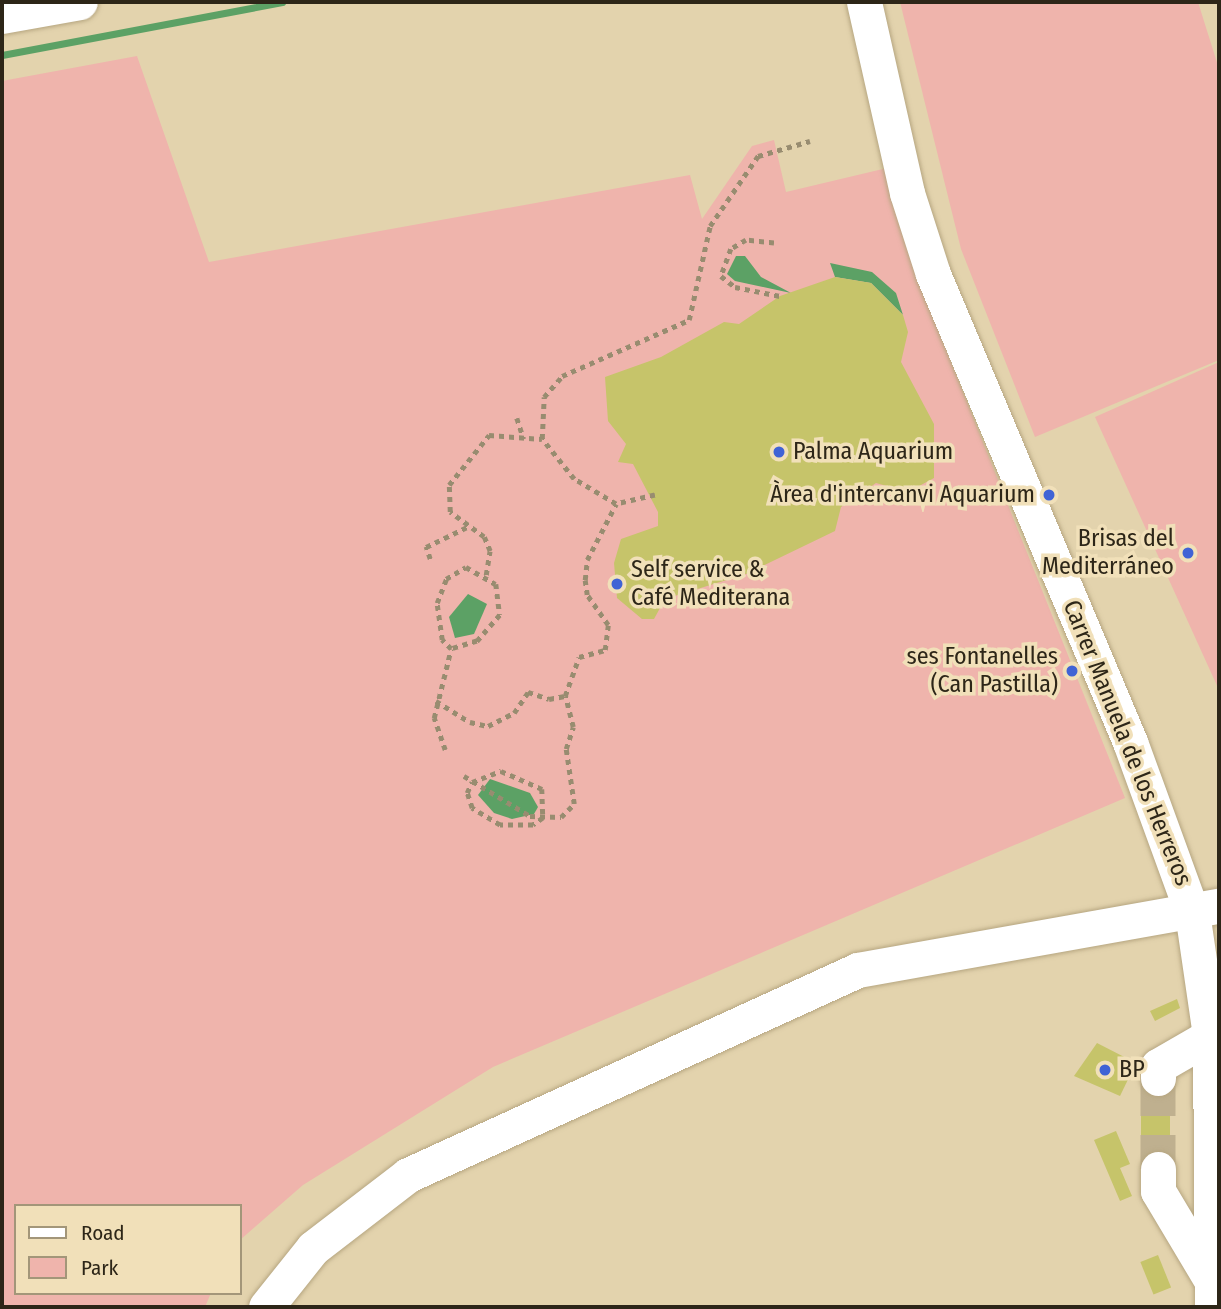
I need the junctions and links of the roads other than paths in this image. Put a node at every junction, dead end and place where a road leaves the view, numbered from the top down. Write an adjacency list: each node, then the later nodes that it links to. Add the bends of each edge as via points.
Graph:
1 (80, 2): 3 (street)
2 (864, 2): 4 (street, Carrer Manuela de los Herreros, via 907,193 933,274 1135,753)
3 (2, 16)
4 (1206, 909): 5 (street, Carrer Manuela de los Herreros); 9 (street, via 858,971 616,1086 408,1175 313,1248)
5 (1210, 1036): 6 (street, via 1158,1066); 8 (street, Carrer Manuela de los Herreros)
6 (1158, 1078)
7 (1158, 1169): 8 (street, via 1157,1191)
8 (1212, 1294)
9 (266, 1307)

